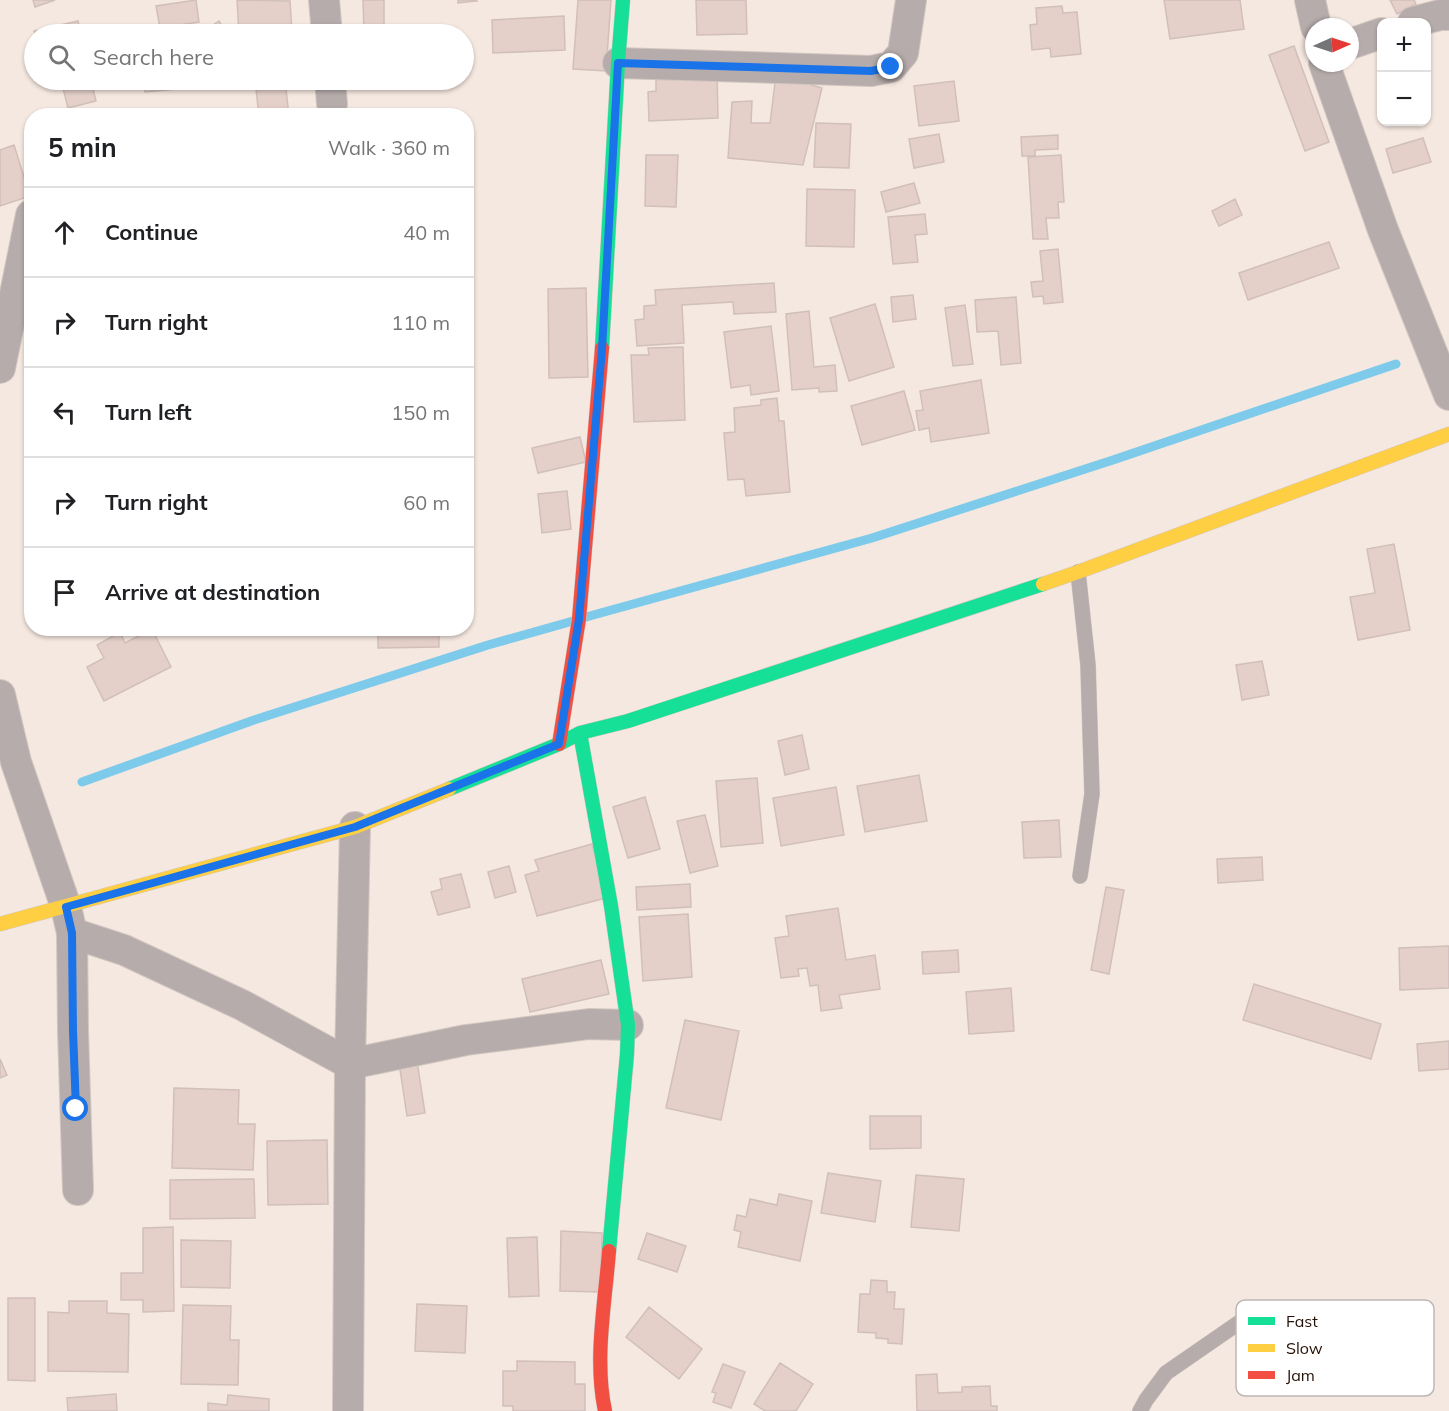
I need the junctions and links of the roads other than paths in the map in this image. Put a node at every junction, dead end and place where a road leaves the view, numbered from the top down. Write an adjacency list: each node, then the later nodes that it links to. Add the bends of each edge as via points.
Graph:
1 (324, 0): 8 (street)
2 (623, 0): 11 (street)
3 (911, 0): 11 (street, via 903,53 891,67 871,71)
4 (1310, 0): 6 (street)
5 (1449, 15): 7 (street)
6 (1314, 18)
7 (1428, 18)
8 (326, 24)
9 (1377, 35): 10 (street)
10 (1359, 41)
11 (618, 63): 20 (street, via 602,349 579,619)
12 (1327, 72): 15 (street, via 1383,230)
13 (24, 250): 14 (street)
14 (0, 368)
15 (1449, 395)
16 (1449, 434): 17 (street)
17 (1078, 572): 19 (street, via 628,721); 22 (lane, via 1088,665 1092,794)
18 (0, 695): 23 (street, via 16,762)
19 (580, 733): 20 (street); 25 (street)
20 (559, 744): 21 (street)
21 (355, 827): 23 (street); 26 (street)
22 (1080, 876)
23 (69, 920): 24 (street); 26 (street, via 242,1005); 27 (street)
24 (0, 924)
25 (628, 1025): 26 (street, via 590,1024 466,1040); 30 (street, via 600,1353)
26 (350, 1064): 29 (street)
27 (78, 1190)
28 (1236, 1325): 31 (lane, via 1166,1373)
29 (348, 1411)
30 (605, 1411)
31 (1140, 1411)

